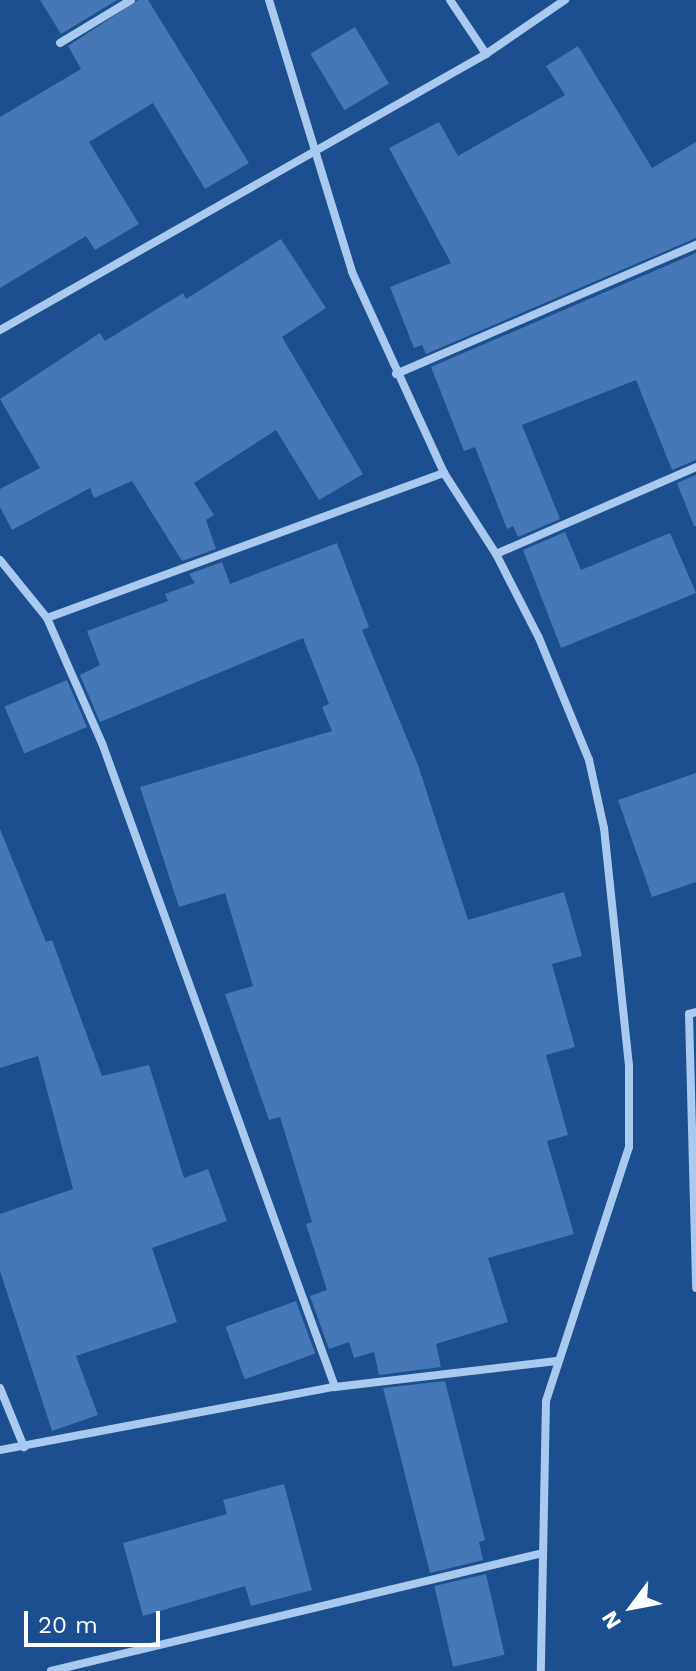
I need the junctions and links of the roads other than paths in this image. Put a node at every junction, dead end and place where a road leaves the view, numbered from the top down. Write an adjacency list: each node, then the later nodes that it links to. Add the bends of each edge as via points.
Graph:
1 (131, 0): 5 (street)
2 (269, 0): 7 (street)
3 (450, 0): 6 (street)
4 (565, 0): 6 (street)
5 (60, 43)
6 (486, 54): 7 (street)
7 (315, 152): 9 (street); 10 (street, via 352,272)
8 (696, 245): 10 (street)
9 (0, 330)
10 (396, 374): 12 (street)
11 (696, 467): 13 (street)
12 (444, 473): 13 (street); 15 (street)
13 (496, 554): 18 (street, via 589,760 604,828 629,1065 622,1182)
14 (0, 560): 15 (street)
15 (47, 618): 19 (street, via 102,743)
16 (696, 1012): 17 (street, via 689,1014)
17 (696, 1288)
18 (556, 1361): 19 (street); 23 (street, via 540,1463)
19 (335, 1387): 21 (street)
20 (0, 1388): 21 (street)
21 (24, 1447): 22 (street)
22 (0, 1450)
23 (539, 1554): 24 (street); 25 (street)
24 (51, 1671)
25 (541, 1671)

